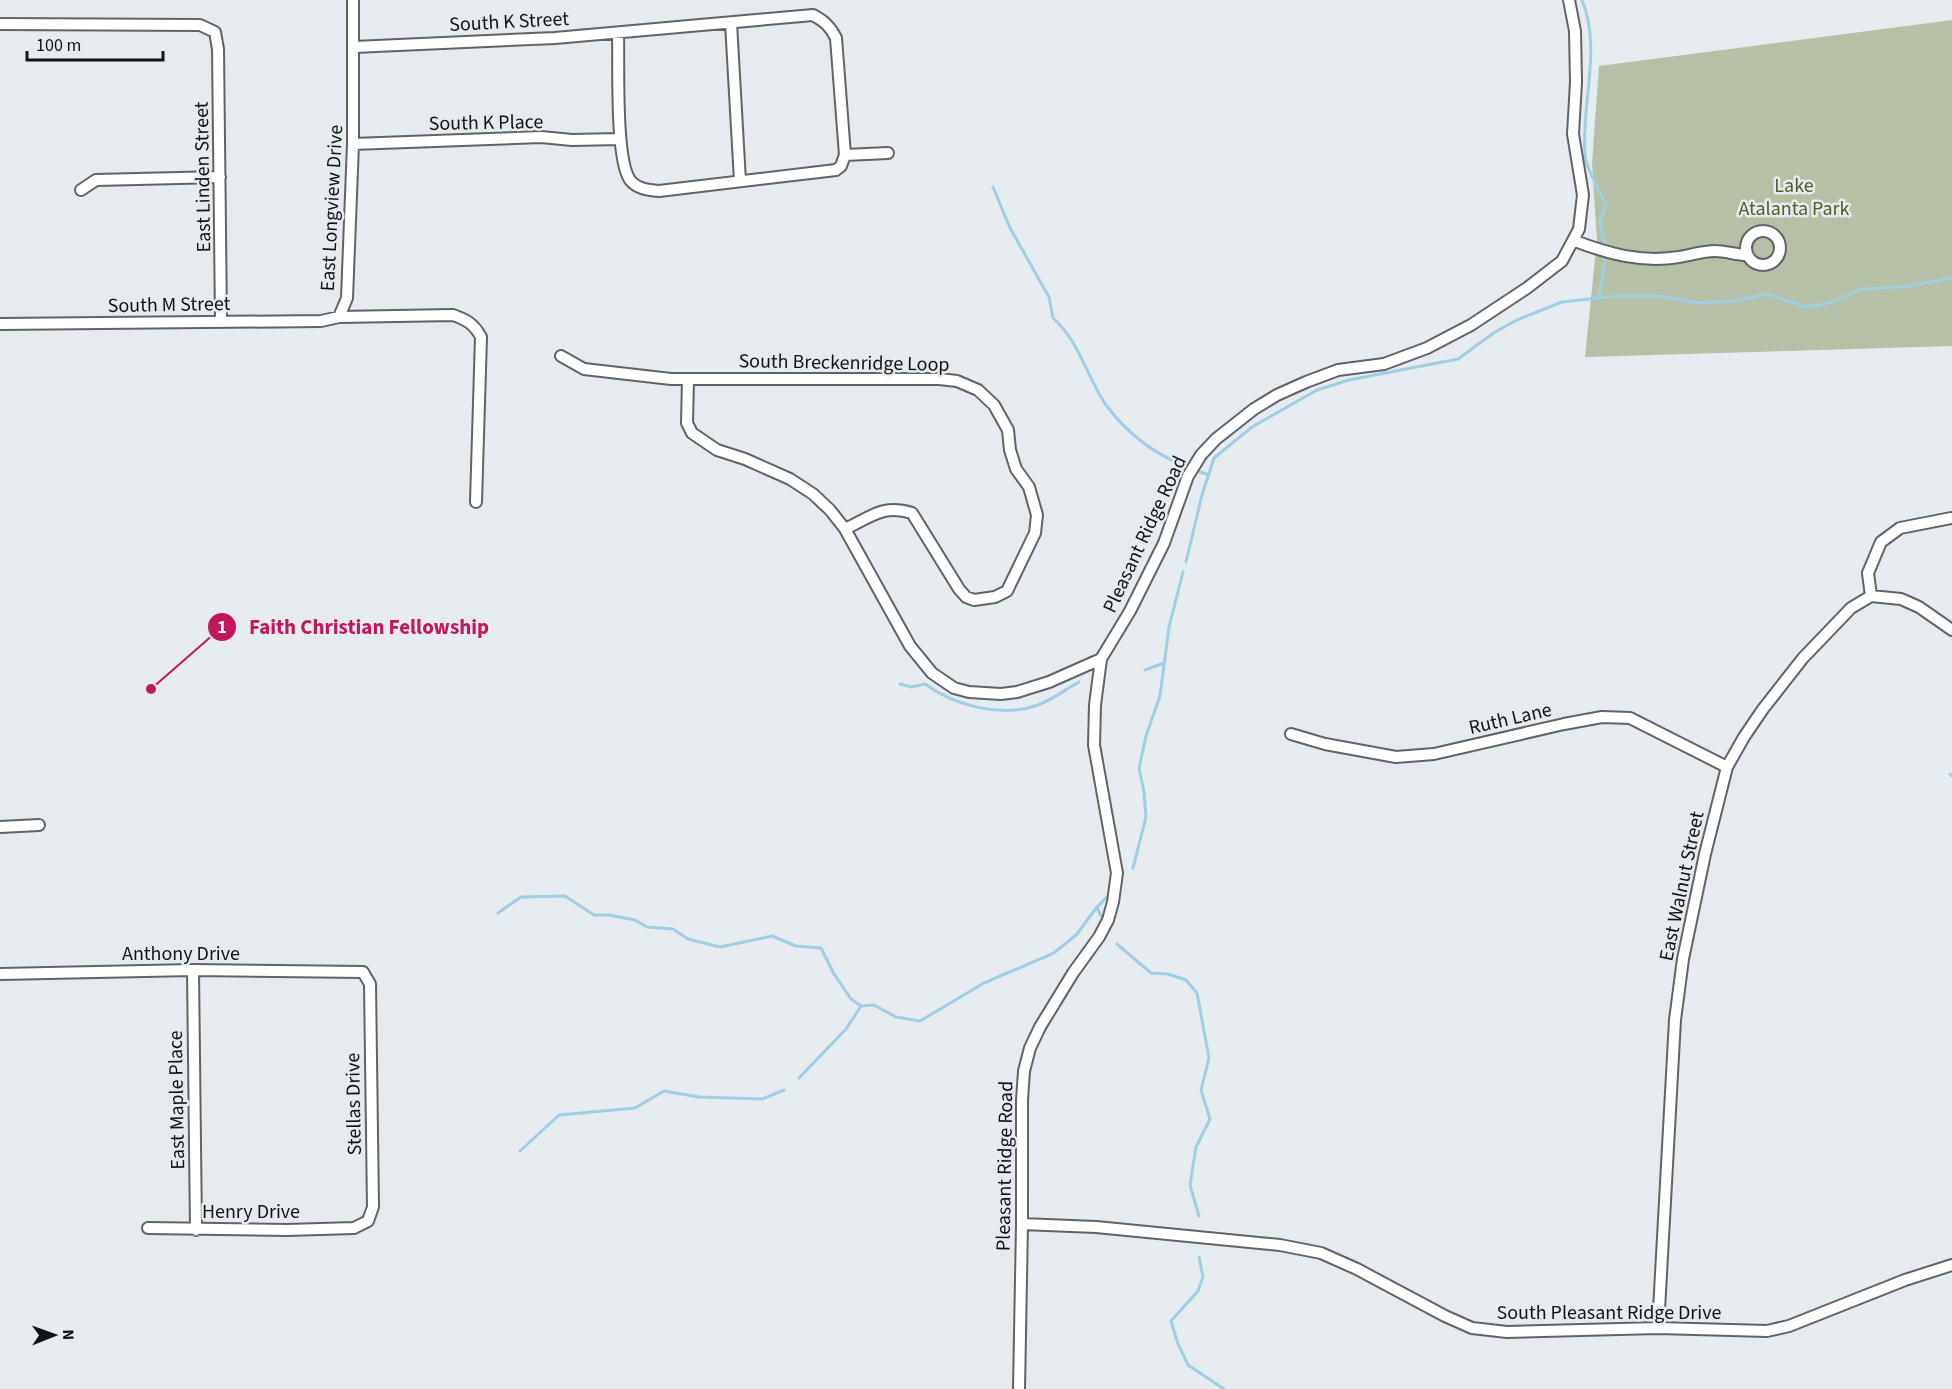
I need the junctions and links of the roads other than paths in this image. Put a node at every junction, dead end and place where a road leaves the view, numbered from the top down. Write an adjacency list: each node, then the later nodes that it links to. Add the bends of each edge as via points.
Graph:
1 (353, 0): 6 (street, East Longview Drive)
2 (1569, 0): 14 (street, Pleasant Ridge Road, via 1575,31 1573,134 1583,195)
3 (731, 23): 5 (street, South K Street); 10 (street, South K Street, via 813,15 823,20 836,38); 12 (street)
4 (0, 24): 11 (street, East Linden Street, via 200,26 215,32)
5 (618, 33): 6 (street, South K Street); 7 (street)
6 (354, 47): 8 (street, East Longview Drive)
7 (620, 139): 8 (street, South K Place, via 541,137); 12 (street, via 624,168 631,182 640,188 659,191)
8 (353, 144): 16 (street, East Longview Drive, via 347,298)
9 (888, 153): 10 (street)
10 (845, 155): 12 (street, via 836,171)
11 (220, 177): 13 (street, via 96,180); 17 (street, East Linden Street)
12 (740, 181)
13 (81, 190)
14 (1575, 241): 15 (street, via 1643,260 1719,251); 26 (street, Pleasant Ridge Road, via 1562,261 1471,326 1384,364 1338,370 1306,382 1254,409 1216,439 1188,476 1164,543)
15 (1748, 255)
16 (339, 317): 17 (street, South M Street, via 321,321); 21 (street, East Longview Drive, via 453,315 476,328 481,337)
17 (221, 321): 18 (street, South M Street)
18 (0, 324)
19 (561, 356): 20 (street, South Breckenridge Loop, via 584,369)
20 (688, 379): 23 (street, via 687,423 692,433 717,450 790,479 813,494); 23 (street, South Breckenridge Loop, via 939,379 978,390 994,405 1008,430 1016,469 1029,487 1037,515 1035,533 1007,591 995,597 966,597 912,513 897,508 884,510)
21 (476, 501)
22 (1951, 518): 24 (street, via 1900,528 1881,542 1868,573)
23 (845, 530): 26 (street, via 910,646 932,673 954,688 969,692 1017,692)
24 (1871, 596): 25 (street, via 1901,599); 28 (street, East Walnut Street, via 1851,608 1803,658 1763,708)
25 (1952, 630)
26 (1101, 659): 34 (street, Pleasant Ridge Road, via 1094,745 1117,873 1113,902 1108,920 1050,1008 1030,1048 1022,1100)
27 (1291, 734): 28 (street, Ruth Lane, via 1336,747 1396,757 1434,754 1602,717 1629,718)
28 (1727, 767): 39 (street, East Walnut Street, via 1683,959 1675,1020)
29 (39, 825): 30 (street)
30 (0, 827)
31 (193, 970): 32 (street, Anthony Drive); 33 (street, Anthony Drive); 37 (street, East Maple Place)
32 (363, 972): 36 (street, Stellas Drive, via 370,984 373,1207 368,1221)
33 (0, 974)
34 (1022, 1224): 39 (street, South Pleasant Ridge Drive, via 1096,1227 1280,1245 1321,1253 1472,1328 1507,1332); 40 (street, Pleasant Ridge Road)
35 (148, 1228): 37 (street, Henry Drive)
36 (354, 1228): 37 (street, Henry Drive)
37 (196, 1230)
38 (1952, 1265): 39 (street, South Pleasant Ridge Drive, via 1767,1331)
39 (1658, 1329)
40 (1019, 1389)

